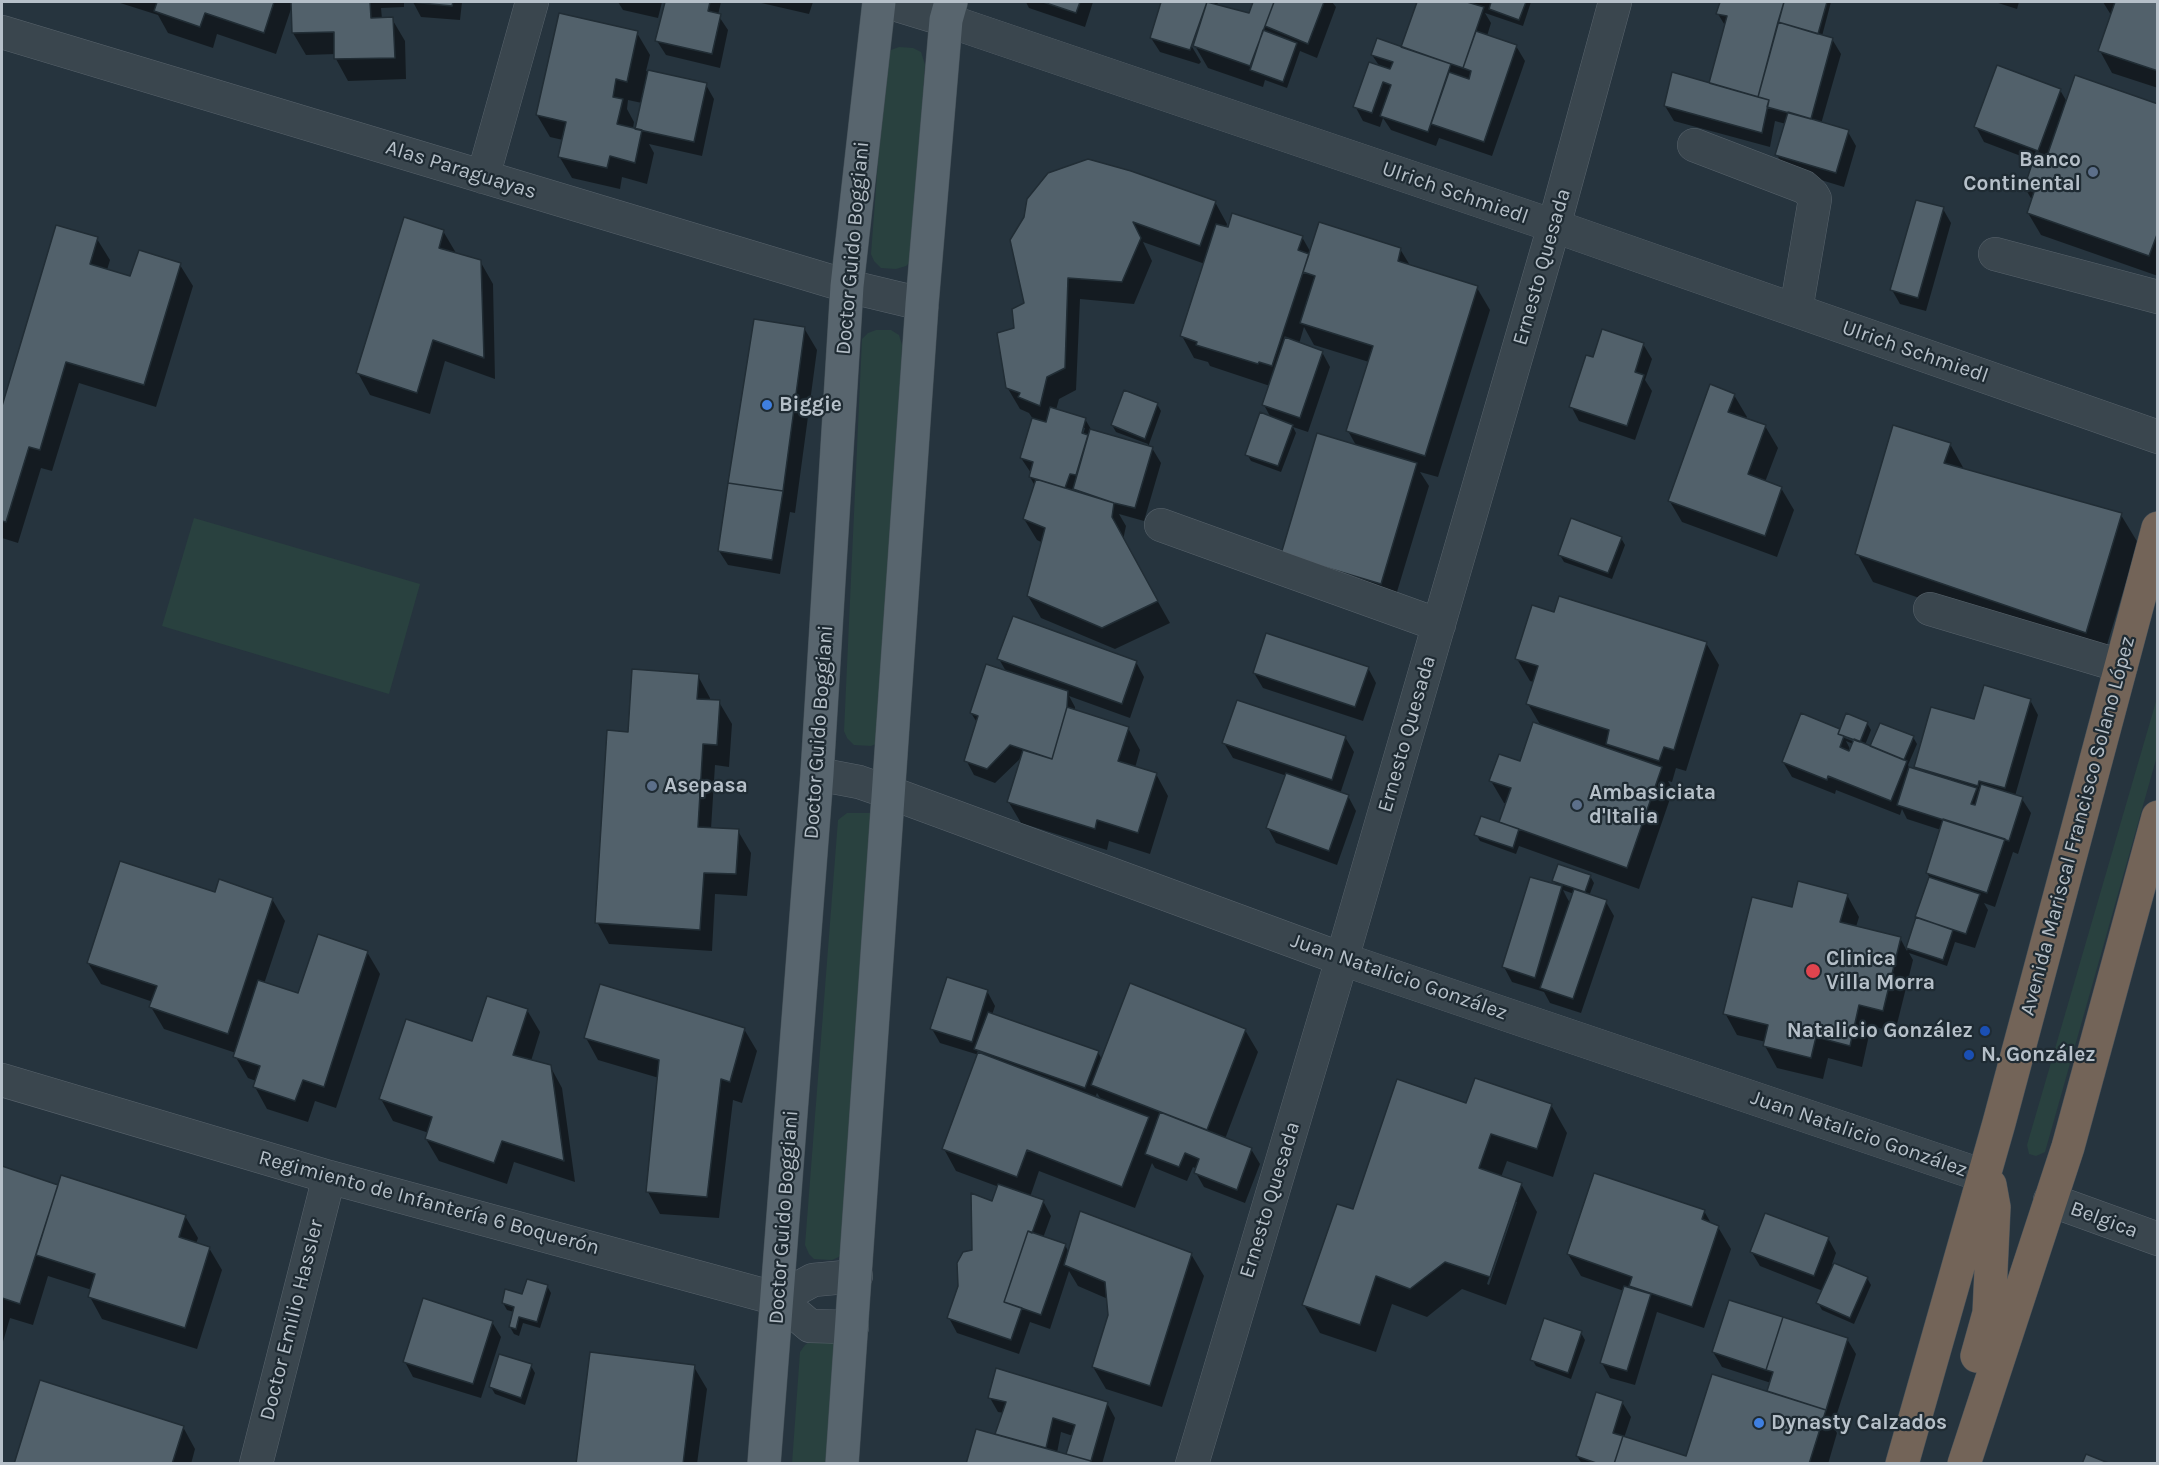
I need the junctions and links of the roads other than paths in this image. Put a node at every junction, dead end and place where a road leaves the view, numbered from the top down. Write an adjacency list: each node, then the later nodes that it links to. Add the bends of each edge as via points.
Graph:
1 (532, 2): 8 (street)
2 (879, 2): 11 (main road, Doctor Guido Boggiani)
3 (887, 2): 5 (street, Ulrich Schmiedl)
4 (1614, 2): 9 (street, Ernesto Quesada)
5 (949, 11): 9 (street, Ulrich Schmiedl); 13 (main road)
6 (2, 32): 8 (street, Alas Paraguayas)
7 (1694, 145): 14 (street, via 1804,187 1812,194 1815,199)
8 (483, 177): 11 (street, Alas Paraguayas)
9 (1554, 226): 14 (street, Ulrich Schmiedl); 19 (street, Ernesto Quesada)
10 (1995, 254): 12 (street)
11 (847, 286): 13 (street, Alas Paraguayas); 21 (main road, Doctor Guido Boggiani)
12 (2157, 297)
13 (922, 304): 22 (main road)
14 (1796, 310): 15 (street, Ulrich Schmiedl)
15 (2157, 437)
16 (1161, 525): 19 (street)
17 (2157, 528): 20 (highway, Avenida Mariscal Francisco Solano López)
18 (1930, 609): 20 (street)
19 (1439, 625): 24 (street, Ernesto Quesada)
20 (2121, 666): 26 (highway, Avenida Mariscal Francisco Solano López)
21 (817, 774): 22 (street, Juan Natalicio González); 31 (main road, Doctor Guido Boggiani)
22 (888, 792): 24 (street, Juan Natalicio González); 30 (main road)
23 (2157, 817): 28 (highway, via 2068,1147)
24 (1342, 959): 26 (street, Juan Natalicio González); 36 (street, Ernesto Quesada)
25 (2, 1080): 27 (street, Regimiento de Infantería 6 Boquerón)
26 (1984, 1176): 37 (highway); 38 (highway, via 1992,1189 1994,1207 1989,1313 1963,1406)
27 (329, 1177): 31 (street, Regimiento de Infantería 6 Boquerón); 33 (street, Doctor Emilio Hassler)
28 (2050, 1200): 29 (street, Belgica); 38 (highway)
29 (2157, 1239)
30 (856, 1276): 31 (street, via 813,1280); 32 (main road)
31 (778, 1299): 32 (street, via 810,1326); 34 (main road, Doctor Guido Boggiani)
32 (852, 1327): 35 (main road)
33 (256, 1464)
34 (764, 1464)
35 (842, 1464)
36 (1192, 1464)
37 (1902, 1464)
38 (1963, 1464)

